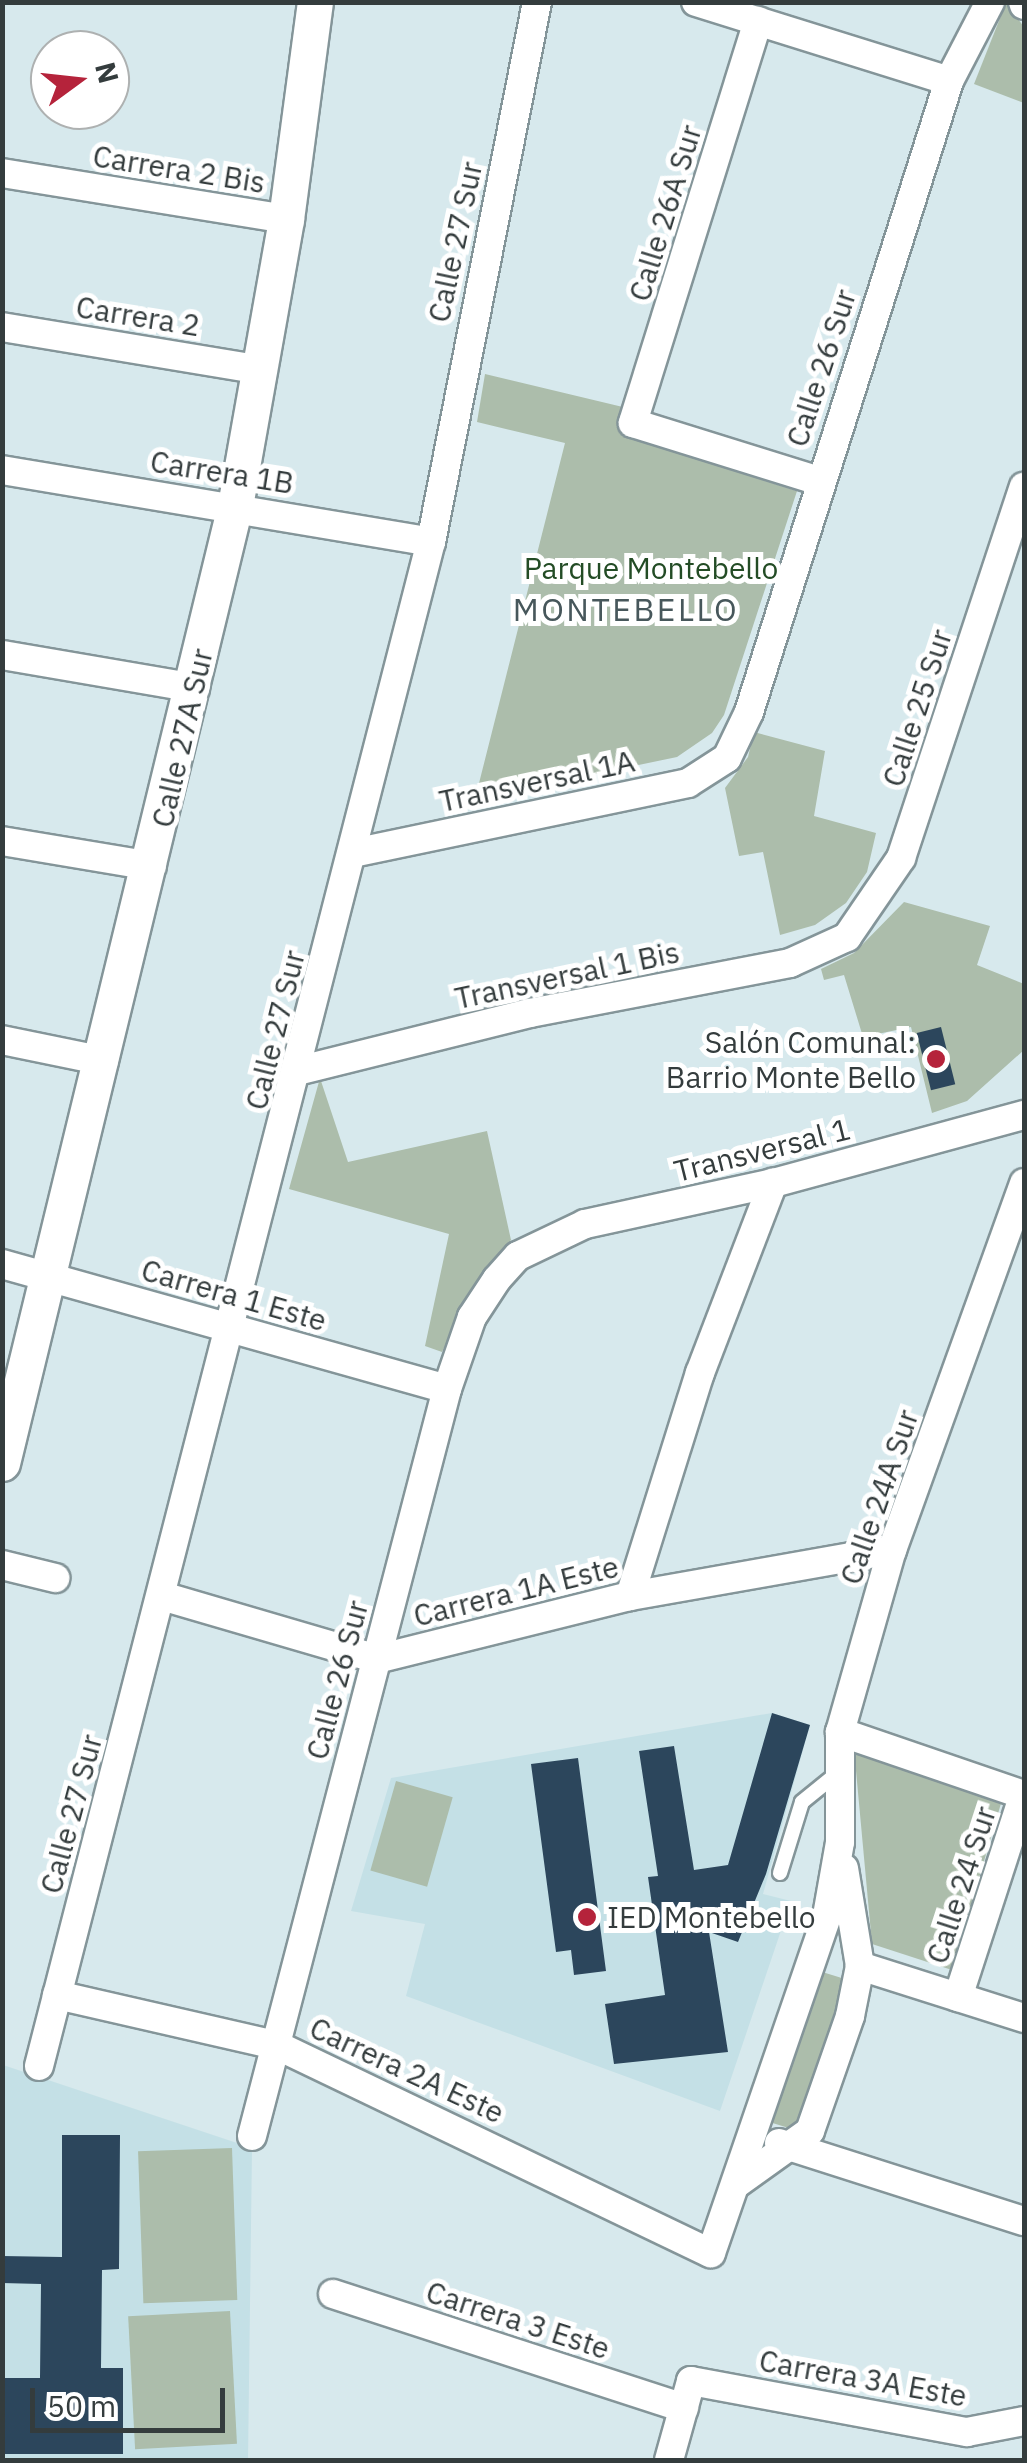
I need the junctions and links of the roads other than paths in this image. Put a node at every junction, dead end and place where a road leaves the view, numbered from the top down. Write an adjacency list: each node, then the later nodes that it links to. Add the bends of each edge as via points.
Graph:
1 (315, 2): 8 (street, Calle 27A Sur)
2 (537, 2): 15 (street, Calle 27 Sur)
3 (696, 2): 5 (street)
4 (990, 2): 6 (street, Calle 26 Sur)
5 (758, 21): 6 (street); 12 (street, Calle 26A Sur, via 633,423)
6 (949, 81): 12 (street, Calle 26 Sur)
7 (2, 173): 8 (street, Carrera 2 Bis)
8 (286, 219): 10 (street, Calle 27A Sur)
9 (2, 327): 10 (street, Carrera 2)
10 (262, 370): 14 (street, Calle 27A Sur)
11 (2, 470): 14 (street, Carrera 1B)
12 (819, 481): 18 (street, Calle 26 Sur, via 749,712)
13 (1024, 487): 22 (street, Calle 25 Sur, via 901,858)
14 (236, 506): 15 (street, Carrera 1B); 17 (street, Calle 27A Sur)
15 (431, 542): 20 (street, Calle 27 Sur)
16 (2, 656): 17 (street)
17 (195, 688): 21 (street, Calle 27A Sur)
18 (727, 758): 20 (street, Transversal 1A, via 688,783)
19 (2, 841): 21 (street)
20 (354, 854): 25 (street, Calle 27 Sur)
21 (152, 866): 24 (street, Calle 27A Sur)
22 (847, 937): 25 (street, Transversal 1 Bis, via 790,962 530,1013)
23 (2, 1040): 24 (street)
24 (104, 1061): 31 (street, Calle 27A Sur)
25 (297, 1071): 32 (street, Calle 27 Sur)
26 (1024, 1115): 27 (street, Transversal 1)
27 (772, 1183): 29 (street, Transversal 1, via 585,1224); 39 (street, via 700,1373)
28 (1024, 1183): 35 (street, Calle 24A Sur)
29 (518, 1256): 33 (street, Calle 26 Sur, via 482,1299)
30 (2, 1264): 31 (street, Carrera 1 Este)
31 (50, 1278): 32 (street, Carrera 1 Este); 34 (street, Calle 27A Sur)
32 (231, 1328): 33 (street, Carrera 1 Este); 38 (street, Calle 27 Sur)
33 (447, 1389): 40 (street, Calle 26 Sur)
34 (2, 1464)
35 (892, 1550): 39 (street, Carrera 1A Este); 41 (street, Calle 24A Sur)
36 (2, 1564): 37 (street)
37 (55, 1578)
38 (162, 1596): 40 (street); 47 (street, Calle 27 Sur)
39 (630, 1596): 40 (street, Carrera 1A Este)
40 (376, 1659): 50 (street, Calle 26 Sur)
41 (840, 1732): 42 (street, Calle 24A Sur); 43 (street)
42 (840, 1771): 44 (street, Calle 24A Sur); 45 (lane, via 802,1802)
43 (1024, 1794): 48 (street, Calle 24 Sur)
44 (840, 1842): 46 (street, Calle 24A Sur); 52 (street, Calle 24A Sur, via 820,1942)
45 (780, 1873)
46 (860, 1966): 48 (street); 54 (street, Calle 24A Sur, via 816,2117)
47 (57, 1995): 50 (street, Carrera 2A Este); 51 (street, Calle 27 Sur)
48 (958, 1997): 49 (street)
49 (1024, 2018)
50 (276, 2045): 53 (street, Calle 26 Sur); 57 (street, Carrera 2A Este)
51 (39, 2066)
52 (754, 2135): 54 (street); 55 (street, Calle 24A Sur)
53 (252, 2136)
54 (792, 2148): 55 (street, Calle 24A Sur); 56 (street)
55 (736, 2184): 57 (street, Calle 24A Sur)
56 (1024, 2221)
57 (711, 2253)
58 (333, 2294): 59 (street, Carrera 3 Este)
59 (688, 2394): 61 (street, Carrera 3A Este); 62 (street)
60 (1024, 2420): 61 (street, Carrera 3A Este)
61 (967, 2446)
62 (669, 2460)

